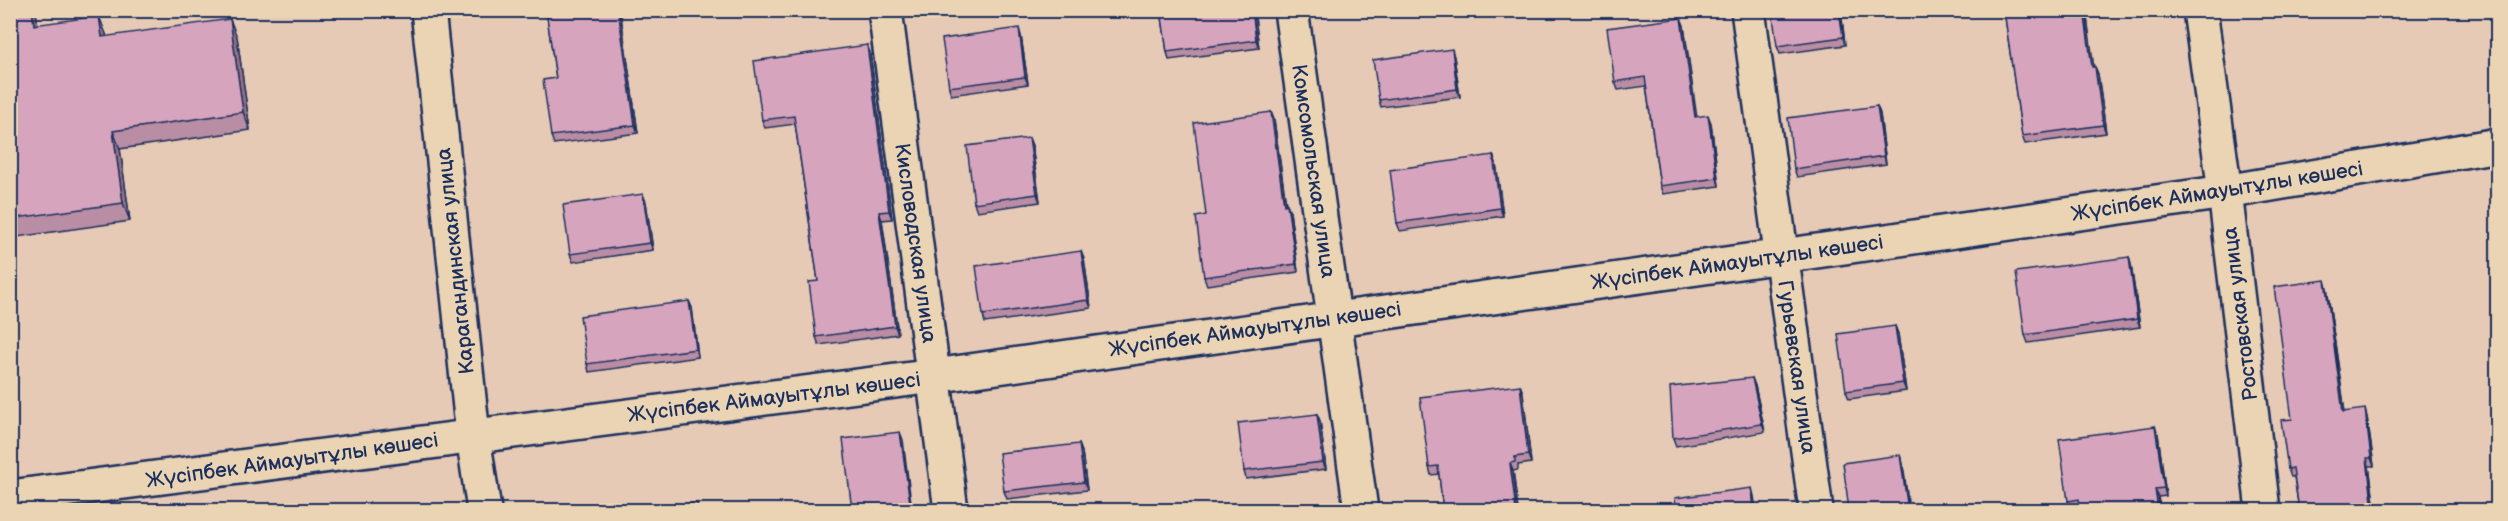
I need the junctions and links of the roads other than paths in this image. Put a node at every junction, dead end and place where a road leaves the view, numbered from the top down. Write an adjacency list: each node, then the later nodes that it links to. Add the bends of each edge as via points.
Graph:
1 (428, 10): 11 (street, Карагандинская улица)
2 (885, 10): 10 (street, Кисловодская улица)
3 (1291, 10): 9 (street, Комсомольская улица)
4 (1748, 10): 8 (street, Гурьевская улица)
5 (2199, 10): 7 (street, Ростовская улица)
6 (2498, 145): 7 (street, Жүсіпбек Аймауытұлы көшесі)
7 (2225, 192): 8 (street, Жүсіпбек Аймауытұлы көшесі); 17 (street, Ростовская улица)
8 (1782, 256): 9 (street, Жүсіпбек Аймауытұлы көшесі); 16 (street, Гурьевская улица)
9 (1334, 317): 10 (street, Жүсіпбек Аймауытұлы көшесі); 15 (street, Комсомольская улица)
10 (934, 376): 11 (street, Жүсіпбек Аймауытұлы көшесі); 14 (street, Кисловодская улица)
11 (474, 436): 12 (street, Жүсіпбек Аймауытұлы көшесі); 13 (street, Карагандинская улица)
12 (27, 500)
13 (484, 510)
14 (951, 510)
15 (1361, 510)
16 (1816, 510)
17 (2263, 510)

